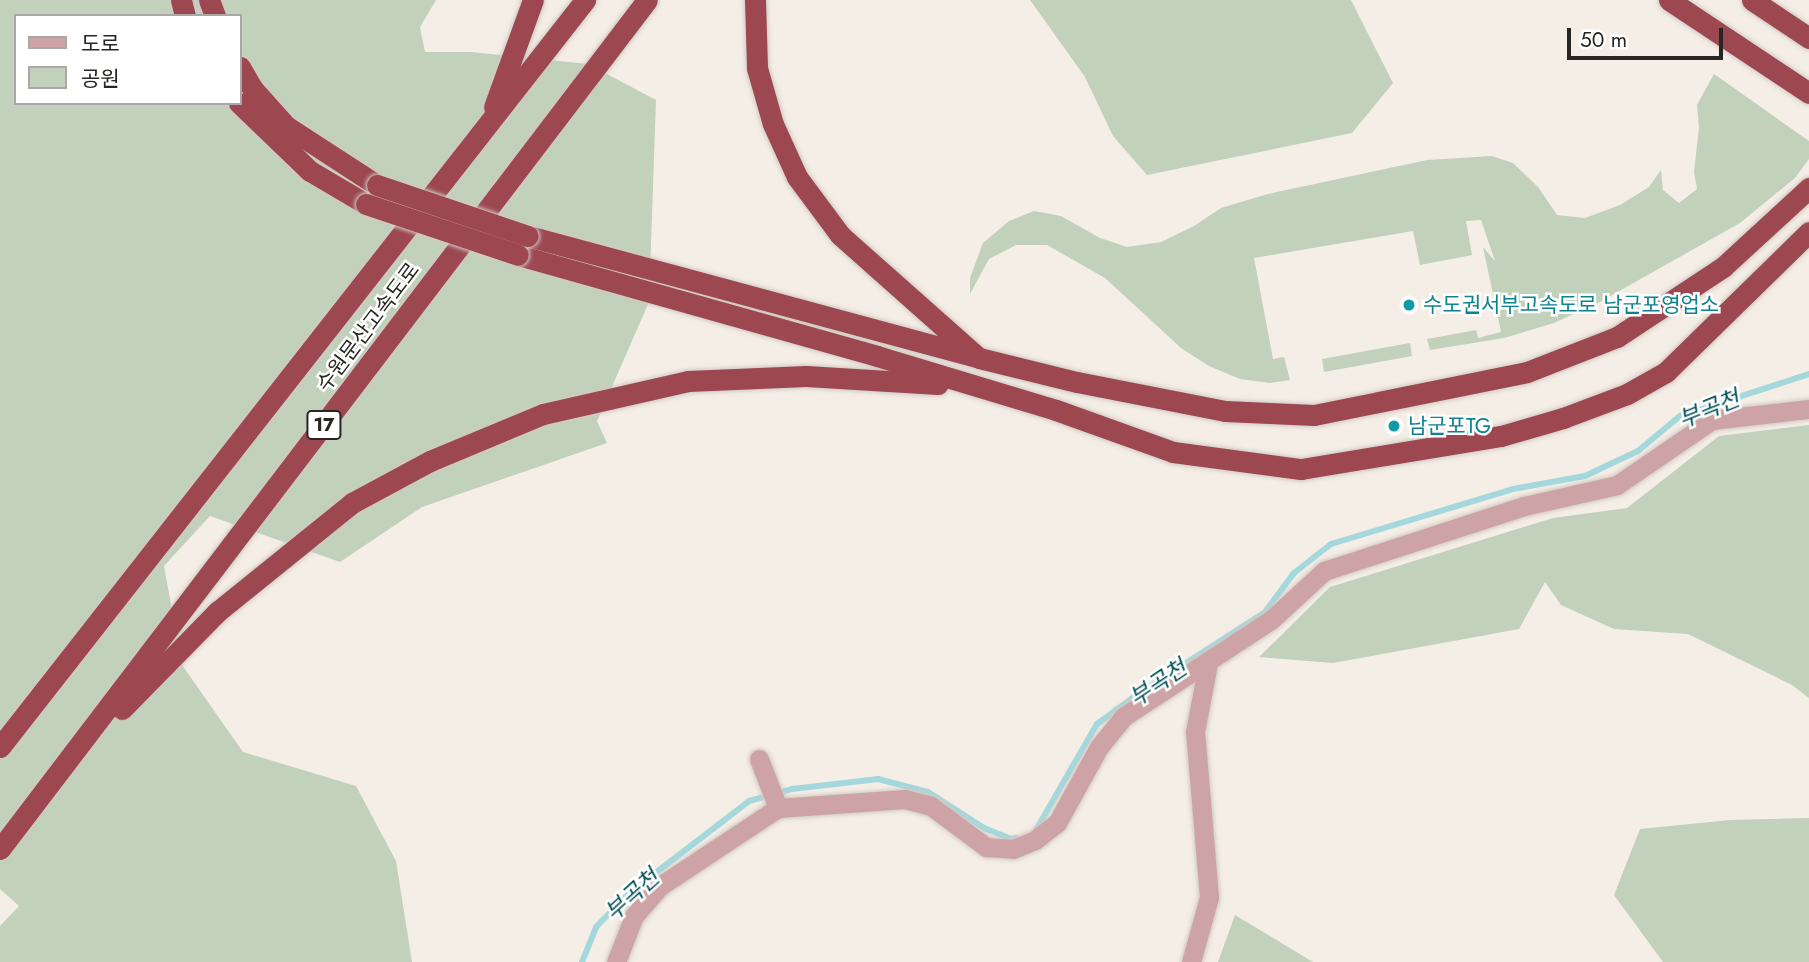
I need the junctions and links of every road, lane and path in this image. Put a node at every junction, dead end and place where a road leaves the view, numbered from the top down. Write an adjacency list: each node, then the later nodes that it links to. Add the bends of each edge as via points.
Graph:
1 (533, 0): 11 (highway)
2 (585, 0): 11 (highway, 수원문산고속도로 / 17)
3 (647, 0): 21 (highway, 수원문산고속도로 / 17)
4 (755, 0): 15 (highway, via 757,68 773,124 797,177 840,235)
5 (1669, 0): 9 (highway)
6 (1752, 0): 7 (highway)
7 (1809, 38)
8 (242, 70): 14 (highway, bridge, via 286,126 377,185)
9 (1809, 93)
10 (241, 105): 14 (highway, bridge, via 310,170 366,204)
11 (486, 127): 19 (highway, 수원문산고속도로 / 17)
12 (1809, 188): 15 (highway, via 1723,267 1617,337 1527,372 1314,415 1225,411)
13 (1809, 232): 16 (highway, via 1666,372 1627,394 1501,436 1301,469 1172,452)
14 (523, 246): 15 (highway); 16 (highway)
15 (979, 358)
16 (974, 386): 21 (highway, via 806,376 688,381 543,414 430,461 352,503 218,612)
17 (1809, 409): 18 (street, via 1713,420 1617,485 1524,506 1324,571 1272,619)
18 (1208, 663): 22 (street, via 1123,717 1099,747 1057,823 1013,849 986,847 931,806 905,799); 25 (street, via 1195,732 1209,897)
19 (0, 747)
20 (759, 759): 22 (street)
21 (62, 771): 23 (highway, 수원문산고속도로 / 17)
22 (778, 808): 24 (street, via 660,886 634,916)
23 (0, 849)
24 (616, 962)
25 (1191, 962)

